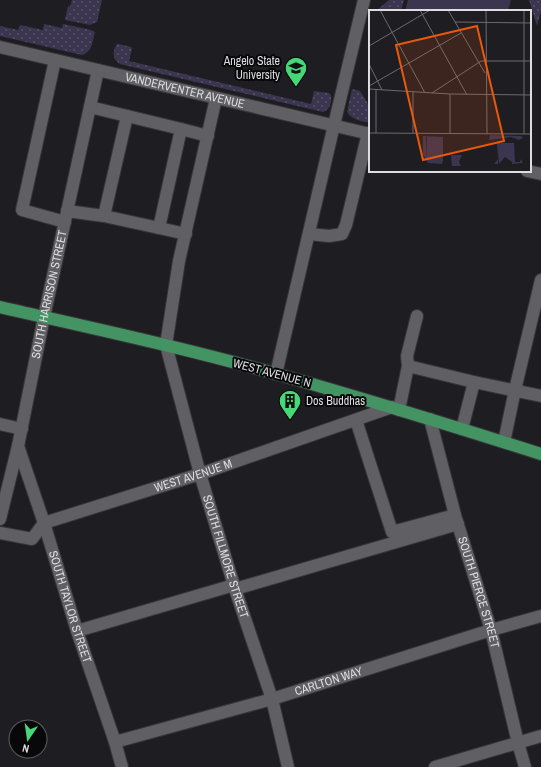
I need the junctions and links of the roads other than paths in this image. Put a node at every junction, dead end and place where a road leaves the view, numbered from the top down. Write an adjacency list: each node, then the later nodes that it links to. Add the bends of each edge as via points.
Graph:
1 (375, 0): 2 (street)
2 (363, 5): 9 (street)
3 (0, 47): 4 (street, VANDERVENTER AVENUE)
4 (55, 60): 5 (street, VANDERVENTER AVENUE); 15 (street, via 22,210)
5 (98, 70): 6 (street, VANDERVENTER AVENUE); 7 (street, SOUTH HARRISON STREET)
6 (216, 98): 9 (street, VANDERVENTER AVENUE); 12 (street)
7 (90, 106): 8 (street); 15 (street, SOUTH HARRISON STREET)
8 (127, 116): 10 (street); 16 (street)
9 (334, 125): 11 (street, VANDERVENTER AVENUE); 19 (street)
10 (182, 129): 12 (street); 17 (street)
11 (369, 134): 19 (street, via 342,234)
12 (208, 136): 18 (street)
13 (531, 172): 14 (street)
14 (541, 174)
15 (66, 216): 16 (street); 24 (street, SOUTH HARRISON STREET)
16 (104, 216): 17 (street)
17 (160, 228): 18 (street)
18 (186, 234): 25 (street, via 179,261)
19 (309, 234): 27 (street)
20 (541, 280): 22 (street)
21 (0, 307): 24 (main road, WEST AVENUE N)
22 (538, 310): 29 (street)
23 (417, 316): 26 (street, via 407,356)
24 (44, 317): 25 (main road, WEST AVENUE N); 35 (street, SOUTH HARRISON STREET)
25 (166, 345): 27 (main road, WEST AVENUE N); 40 (street, SOUTH FILLMORE STREET)
26 (408, 366): 28 (street); 31 (street)
27 (276, 374): 31 (main road, WEST AVENUE N)
28 (474, 382): 29 (street); 36 (street)
29 (515, 390): 30 (street); 37 (street)
30 (541, 396)
31 (395, 409): 32 (main road, WEST AVENUE N); 33 (street, WEST AVENUE M)
32 (430, 419): 36 (main road, WEST AVENUE N); 42 (street, SOUTH PIERCE STREET)
33 (356, 420): 40 (street, WEST AVENUE M); 42 (street, via 392,532)
34 (0, 424): 35 (street)
35 (22, 429): 38 (street, SOUTH HARRISON STREET)
36 (462, 429): 37 (main road, WEST AVENUE N)
37 (504, 442): 39 (main road, WEST AVENUE N)
38 (18, 446): 41 (street, SOUTH HARRISON STREET); 43 (street, SOUTH TAYLOR STREET)
39 (541, 454)
40 (200, 474): 43 (street, WEST AVENUE M); 45 (street, SOUTH FILLMORE STREET)
41 (0, 519)
42 (456, 520): 45 (street); 47 (street, SOUTH PIERCE STREET)
43 (44, 523): 44 (street, via 32,539); 48 (street, SOUTH TAYLOR STREET)
44 (0, 533)
45 (234, 587): 48 (street); 49 (street, SOUTH FILLMORE STREET)
46 (541, 616): 47 (street, CARLTON WAY)
47 (491, 630): 49 (street, CARLTON WAY); 52 (street, SOUTH PIERCE STREET)
48 (77, 631): 51 (street, SOUTH TAYLOR STREET)
49 (272, 699): 51 (street, CARLTON WAY); 54 (street, SOUTH FILLMORE STREET)
50 (541, 736): 52 (street)
51 (115, 742): 53 (street, SOUTH TAYLOR STREET)
52 (518, 743): 55 (street); 56 (street, SOUTH PIERCE STREET)
53 (122, 767)
54 (288, 767)
55 (436, 767)
56 (525, 767)

